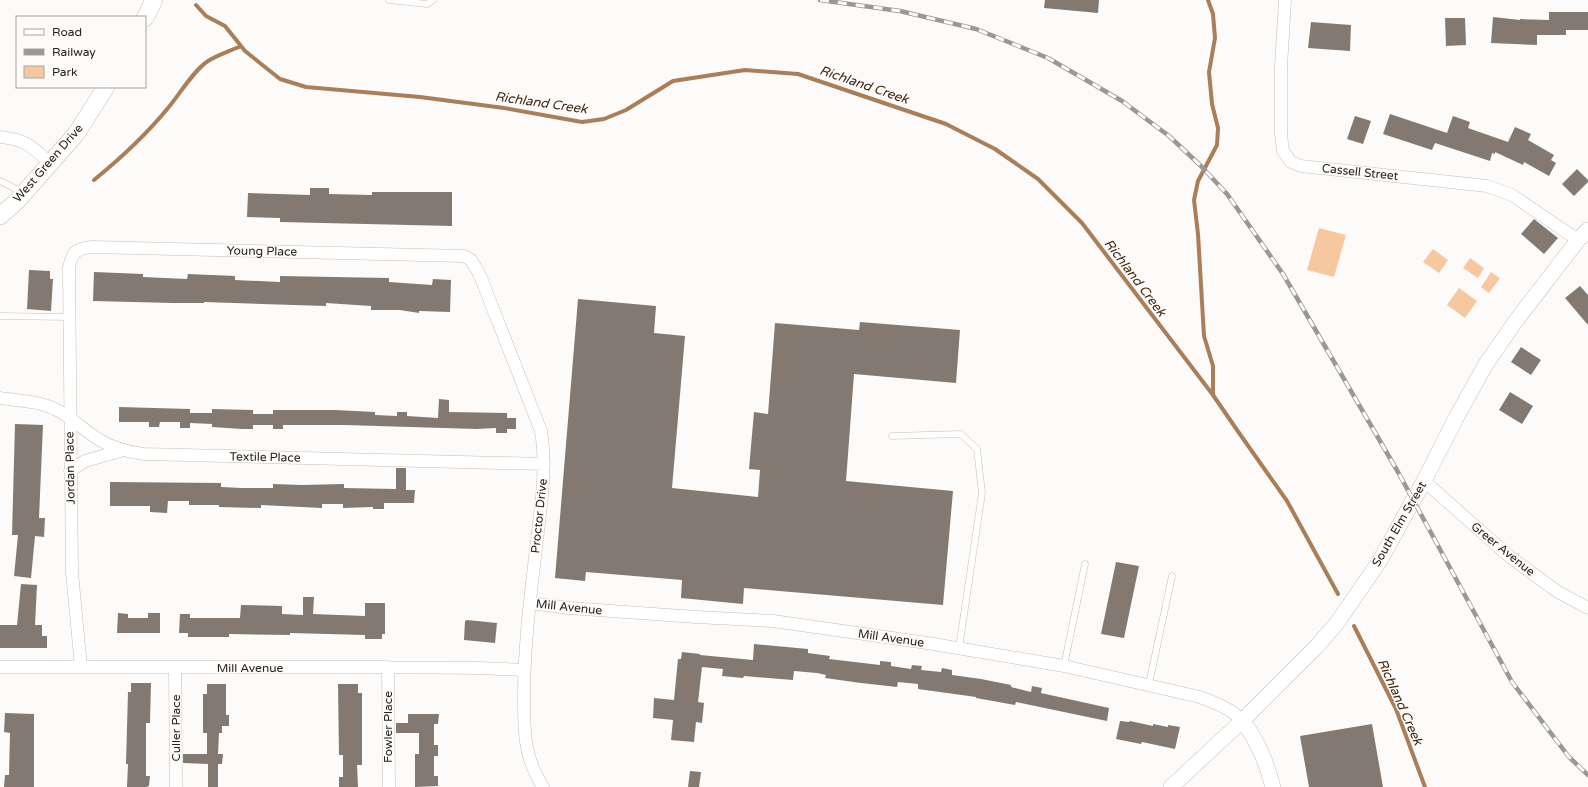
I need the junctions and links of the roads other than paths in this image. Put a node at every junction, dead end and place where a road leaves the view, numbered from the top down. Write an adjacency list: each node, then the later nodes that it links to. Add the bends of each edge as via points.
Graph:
1 (154, 0): 5 (main road)
2 (388, 0): 3 (lane, via 428,4)
3 (433, 0)
4 (1285, 0): 12 (street, Cassell Street, via 1281,134 1283,151 1291,162 1302,166 1487,186 1512,195)
5 (146, 16)
6 (105, 88): 8 (main road, West Green Drive, via 76,134)
7 (0, 137): 8 (street, via 29,144)
8 (50, 163): 10 (main road, West Green Drive)
9 (0, 181): 10 (lane)
10 (24, 193): 11 (main road, West Green Drive)
11 (0, 216)
12 (1583, 235): 23 (street, South Elm Street, via 1515,322 1486,364)
13 (467, 257): 14 (street, Young Place, via 92,247 80,248 75,252); 21 (street, Proctor Drive, via 479,273 541,432)
14 (69, 268): 16 (street, Jordan Place)
15 (0, 316): 16 (lane)
16 (69, 317): 18 (street, Jordan Place)
17 (0, 398): 18 (street, Textile Place, via 44,405)
18 (69, 418): 20 (street, Textile Place, via 99,439); 22 (street, Jordan Place)
19 (892, 436): 28 (lane, via 961,434 977,449 982,493)
20 (124, 450): 21 (street, Textile Place, via 144,454); 22 (street, via 85,461)
21 (544, 464): 26 (street, Proctor Drive)
22 (70, 471): 30 (street, Jordan Place, via 72,573)
23 (1424, 481): 27 (street, Greer Avenue, via 1510,556 1558,592); 36 (street, South Elm Street, via 1379,562 1337,623)
24 (1085, 564): 29 (lane)
25 (1172, 576): 35 (lane)
26 (530, 603): 28 (street, Mill Avenue, via 577,609 773,621); 34 (street, Proctor Drive)
27 (1588, 608)
28 (959, 648): 29 (street, Mill Avenue)
29 (1064, 666): 35 (street, Mill Avenue)
30 (81, 667): 32 (street, Mill Avenue); 33 (street, Mill Avenue)
31 (388, 667): 33 (street, Mill Avenue); 34 (street, Mill Avenue); 38 (street, Fowler Place)
32 (0, 668)
33 (175, 668): 37 (street, Culler Place)
34 (524, 670): 39 (street, Proctor Drive, via 524,719 528,757)
35 (1149, 684): 36 (street, Mill Avenue, via 1216,703 1236,714)
36 (1242, 721): 40 (street, South Elm Street); 41 (street, via 1250,730)
37 (176, 787)
38 (388, 787)
39 (543, 787)
40 (1171, 787)
41 (1273, 787)

